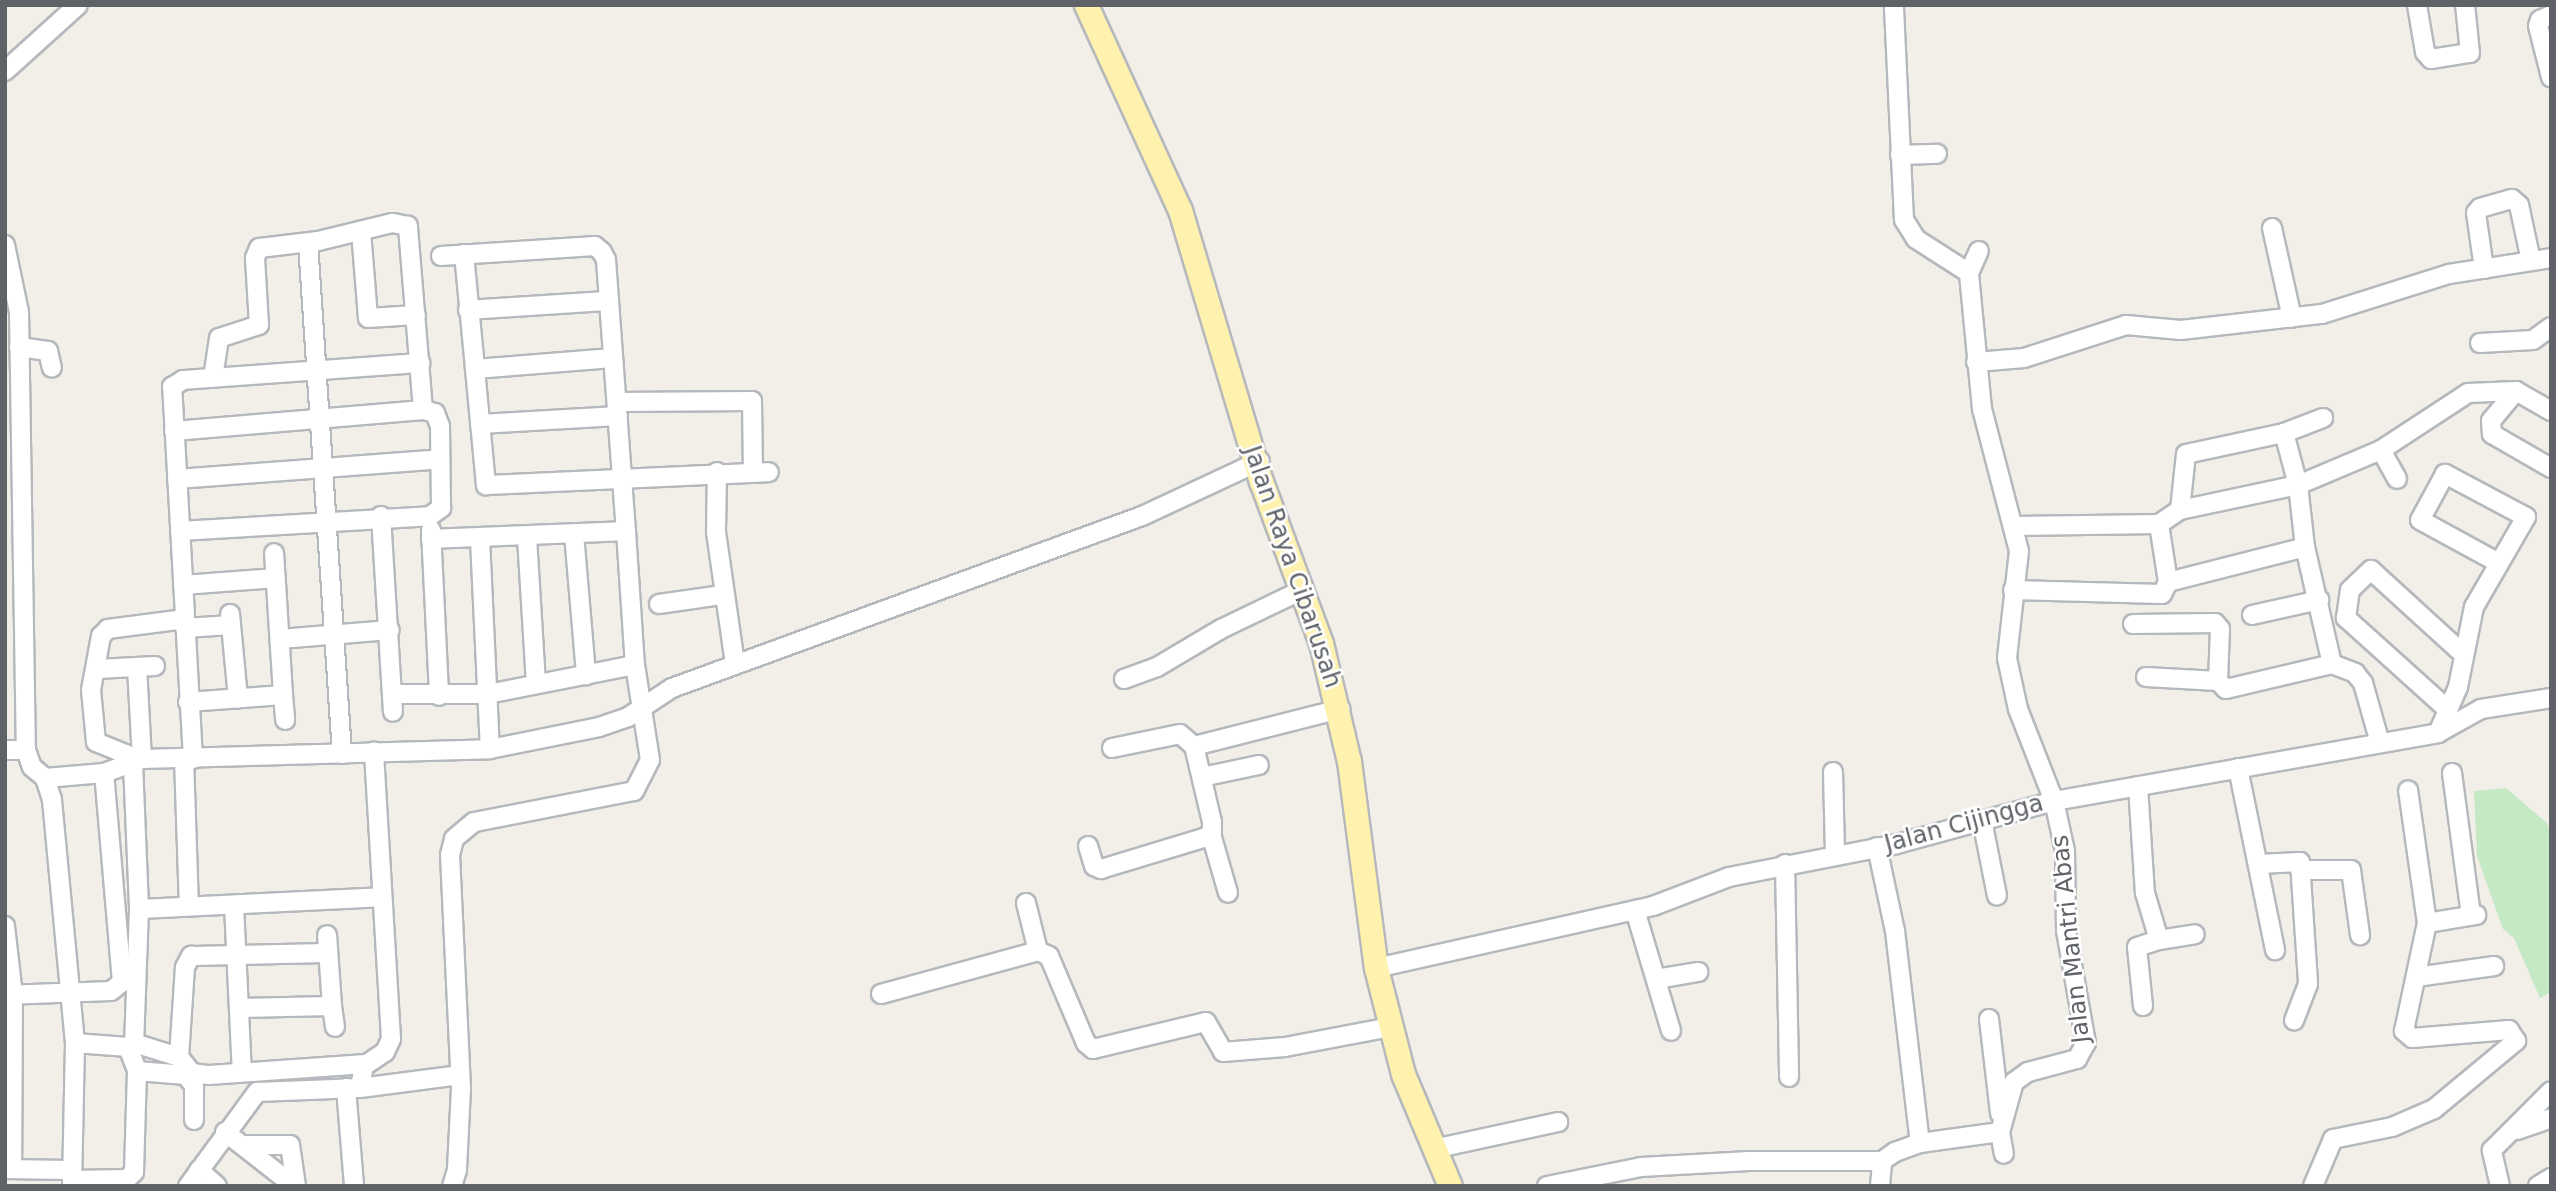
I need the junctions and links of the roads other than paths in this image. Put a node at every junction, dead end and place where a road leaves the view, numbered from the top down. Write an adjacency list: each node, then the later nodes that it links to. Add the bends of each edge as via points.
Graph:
1 (78, 5): 7 (street)
2 (1088, 5): 51 (main road, Jalan Raya Cibarusah, via 1180,210)
3 (1894, 5): 10 (street)
4 (2417, 5): 5 (street, via 2425,52 2431,59 2470,53)
5 (2466, 5)
6 (2551, 15): 8 (street, via 2538,26)
7 (5, 71)
8 (2550, 74)
9 (1937, 154): 10 (street)
10 (1900, 155): 21 (street, via 1906,228)
11 (2272, 228): 26 (street)
12 (361, 231): 13 (street); 25 (street, via 368,318); 25 (street, via 393,223 408,226)
13 (308, 243): 35 (street); 36 (street, via 265,244 257,249 259,325 219,338)
14 (5, 245): 22 (street)
15 (1979, 251): 21 (street)
16 (464, 254): 17 (street); 23 (street, via 594,246 606,260); 24 (street)
17 (441, 256)
18 (2551, 258): 19 (street)
19 (2531, 261): 20 (street); 20 (street, via 2519,205 2512,199 2476,213)
20 (2484, 269): 26 (street)
21 (1969, 273): 31 (street)
22 (10, 287): 29 (street)
23 (610, 301): 24 (street); 30 (street)
24 (468, 310): 34 (street)
25 (416, 314): 32 (street)
26 (2292, 318): 31 (street, via 2181,330 2126,325 2024,358)
27 (2551, 327): 28 (street, via 2533,340)
28 (2480, 343)
29 (19, 347): 33 (street, via 48,351); 114 (street)
30 (613, 358): 34 (street); 38 (street)
31 (1976, 362): 62 (street, via 1982,409)
32 (420, 363): 35 (street); 39 (street)
33 (52, 368)
34 (475, 369): 43 (street)
35 (317, 372): 36 (street); 42 (street)
36 (213, 378): 44 (street, via 183,380 172,387)
37 (2516, 391): 40 (street); 46 (street, via 2460,397); 49 (street, via 2491,421 2491,434)
38 (618, 409): 43 (street); 50 (street, via 752,401 761,472); 52 (street)
39 (423, 410): 42 (street); 47 (street, via 438,417)
40 (2551, 411)
41 (2323, 418): 45 (street)
42 (321, 420): 44 (street); 48 (street)
43 (480, 424): 52 (street, via 486,485)
44 (174, 430): 53 (street)
45 (2284, 433): 55 (street); 57 (street, via 2186,454)
46 (2381, 450): 54 (street); 55 (street)
47 (440, 459): 48 (street); 59 (street, via 441,508)
48 (324, 467): 53 (street); 60 (street)
49 (2551, 468)
50 (717, 471): 52 (street); 77 (street)
51 (1260, 471): 56 (main road, Jalan Raya Cibarusah); 88 (street)
52 (625, 476): 64 (street)
53 (177, 479): 63 (street)
54 (2397, 479)
55 (2298, 485): 57 (street); 69 (street)
56 (1273, 508): 75 (main road, Jalan Raya Cibarusah); 154 (main road, Jalan Raya Cibarusah, via 1308,587 1344,708)
57 (2180, 510): 61 (street)
58 (382, 516): 59 (street); 60 (street); 83 (street)
59 (430, 516): 68 (street)
60 (327, 520): 63 (street); 84 (street)
61 (2159, 524): 62 (street); 73 (street)
62 (2014, 526): 76 (street, via 2019,551)
63 (180, 531): 74 (street)
64 (626, 531): 65 (street); 87 (street)
65 (575, 534): 66 (street); 91 (street)
66 (527, 537): 67 (street); 95 (street)
67 (480, 538): 68 (street); 97 (street)
68 (431, 539): 99 (street)
69 (2305, 547): 73 (street); 78 (street)
70 (274, 553): 72 (street)
71 (2499, 563): 71 (street, via 2526,517 2445,474 2420,520); 86 (street, via 2474,607)
72 (275, 578): 74 (street); 85 (street)
73 (2168, 582): 76 (street, via 2160,595)
74 (183, 585): 81 (street)
75 (1304, 589): 93 (street, via 1221,629 1157,667); 103 (main road, Jalan Raya Cibarusah)
76 (2013, 590): 128 (street, via 2006,645 2011,685)
77 (722, 595): 79 (street); 88 (street)
78 (2319, 600): 80 (street); 89 (street)
79 (659, 604)
80 (2252, 615)
81 (185, 623): 90 (street, via 108,629 101,636); 101 (street, via 230,619); 102 (street)
82 (2133, 624): 94 (street, via 2215,623 2220,629)
83 (390, 630): 84 (street); 96 (street)
84 (335, 636): 85 (street); 116 (street)
85 (280, 639): 98 (street)
86 (2464, 655): 104 (street, via 2458,687); 104 (street, via 2371,570 2350,590 2346,618)
87 (635, 664): 91 (street); 107 (street)
88 (735, 664): 107 (street, via 663,692)
89 (2332, 664): 94 (street, via 2234,690); 109 (street, via 2355,673 2362,683)
90 (97, 668): 118 (street, via 91,690 94,739 101,747); 118 (street, via 146,666)
91 (586, 675): 95 (street)
92 (2146, 677): 94 (street)
93 (1124, 679)
94 (2218, 681)
95 (536, 683): 97 (street)
96 (394, 694): 99 (street); 105 (street)
97 (488, 694): 99 (street); 112 (street)
98 (283, 695): 101 (street); 106 (street)
99 (439, 696)
100 (2551, 698): 108 (street, Jalan Cijingga, via 2481,709)
101 (238, 699): 102 (street)
102 (188, 702): 117 (street)
103 (1340, 709): 110 (street); 154 (main road, Jalan Raya Cibarusah)
104 (2446, 709): 108 (street)
105 (393, 712)
106 (285, 720)
107 (643, 720): 112 (street); 174 (street, via 650,760 634,791 474,822 454,839 450,855)
108 (2438, 733): 109 (street, Jalan Cijingga)
109 (2380, 743): 120 (street, Jalan Cijingga)
110 (1194, 746): 111 (street, via 1180,734); 124 (street)
111 (1112, 748)
112 (490, 749): 115 (street)
113 (5, 750): 114 (street)
114 (26, 750): 125 (street, via 32,767)
115 (374, 752): 116 (street); 139 (street)
116 (342, 754): 117 (street)
117 (188, 759): 118 (street); 142 (street)
118 (137, 762): 122 (street); 143 (street)
119 (1259, 765): 124 (street)
120 (2238, 768): 126 (street, Jalan Cijingga); 135 (street)
121 (1833, 772): 133 (street)
122 (104, 773): 125 (street); 158 (street, via 122,982 111,991)
123 (2452, 773): 145 (street, via 2474,915)
124 (1202, 777): 130 (street, via 1212,822)
125 (46, 778): 158 (street)
126 (2138, 786): 128 (street, Jalan Cijingga); 149 (street, via 2145,893)
127 (2408, 790): 145 (street)
128 (2054, 801): 129 (street, Jalan Cijingga); 181 (street, Jalan Mantri Abas, via 2065,851 2066,931 2085,1047 2077,1059 2017,1079)
129 (1982, 820): 132 (street, Jalan Cijingga); 138 (street)
130 (1210, 834): 131 (street, via 1101,869 1094,866); 137 (street)
131 (1088, 846)
132 (1877, 847): 133 (street, Jalan Cijingga); 184 (street, via 1895,931)
133 (1835, 855): 134 (street, Jalan Cijingga)
134 (1785, 864): 144 (street, Jalan Cijingga, via 1729,877); 175 (street)
135 (2258, 864): 136 (street, via 2297,860); 150 (street)
136 (2300, 870): 148 (street, via 2351,870); 165 (street, via 2308,984)
137 (1228, 893)
138 (1997, 896)
139 (382, 897): 141 (street); 171 (street, via 391,1040 384,1052)
140 (1026, 903): 151 (street)
141 (234, 905): 142 (street); 152 (street)
142 (188, 906): 143 (street)
143 (139, 909): 170 (street, via 133,1040 138,1046)
144 (1635, 910): 154 (street, Jalan Cijingga); 157 (street)
145 (2427, 923): 156 (street)
146 (6, 932): 160 (street)
147 (2195, 934): 149 (street)
148 (2360, 935)
149 (2159, 940): 162 (street, via 2137,947)
150 (2274, 950)
151 (1038, 951): 159 (street); 167 (street, via 1049,956 1086,1043 1093,1048 1206,1022 1223,1052 1285,1047)
152 (237, 956): 161 (street, via 327,944); 163 (street); 170 (street, via 196,955 187,961)
153 (2494, 966): 156 (street)
154 (1378, 967): 167 (main road, Jalan Raya Cibarusah); 186 (main road, Jalan Raya Cibarusah, via 1407,1073)
155 (1698, 972): 157 (street)
156 (2416, 977): 203 (street, via 2403,1022 2407,1035 2509,1030 2516,1041 2434,1109 2392,1128 2333,1139)
157 (1656, 979): 168 (street)
158 (72, 993): 160 (street); 169 (street)
159 (881, 994)
160 (9, 995): 190 (street)
161 (332, 1006): 163 (street); 166 (street)
162 (2143, 1006)
163 (240, 1009): 173 (street)
164 (1989, 1019): 181 (street)
165 (2294, 1020)
166 (335, 1027)
167 (1391, 1027): 199 (main road, Jalan Raya Cibarusah, via 1411,1097)
168 (1671, 1031)
169 (75, 1043): 172 (street, via 128,1047); 193 (street)
170 (179, 1058): 173 (street, via 197,1074)
171 (366, 1064): 173 (street); 176 (street)
172 (137, 1071): 179 (street, via 190,1077); 193 (street, via 134,1172 127,1179)
173 (242, 1072)
174 (460, 1075): 176 (street); 198 (street, via 457,1171)
175 (1789, 1077)
176 (353, 1088): 183 (street, via 265,1089 253,1096 237,1124); 197 (street)
177 (2551, 1091): 182 (street, via 2525,1114)
178 (2551, 1118): 182 (street)
179 (194, 1120)
180 (1558, 1122): 186 (street)
181 (2000, 1127): 184 (street); 187 (street)
182 (2517, 1130): 204 (street, via 2491,1154)
183 (225, 1132): 185 (street); 191 (street)
184 (1920, 1143): 188 (street)
185 (247, 1145): 196 (street); 196 (street, via 290,1145)
186 (1438, 1148): 199 (main road, Jalan Raya Cibarusah)
187 (2004, 1154)
188 (1882, 1161): 189 (street); 202 (street)
189 (1641, 1167): 200 (street); 201 (street)
190 (9, 1169): 193 (street)
191 (199, 1170): 194 (street); 195 (street)
192 (2551, 1178): 205 (street)
193 (72, 1179)
194 (188, 1186)
195 (217, 1186)
196 (295, 1186)
197 (354, 1186)
198 (452, 1186)
199 (1452, 1186)
200 (1547, 1186)
201 (1643, 1186)
202 (1880, 1186)
203 (2313, 1186)
204 (2500, 1186)
205 (2538, 1186)

